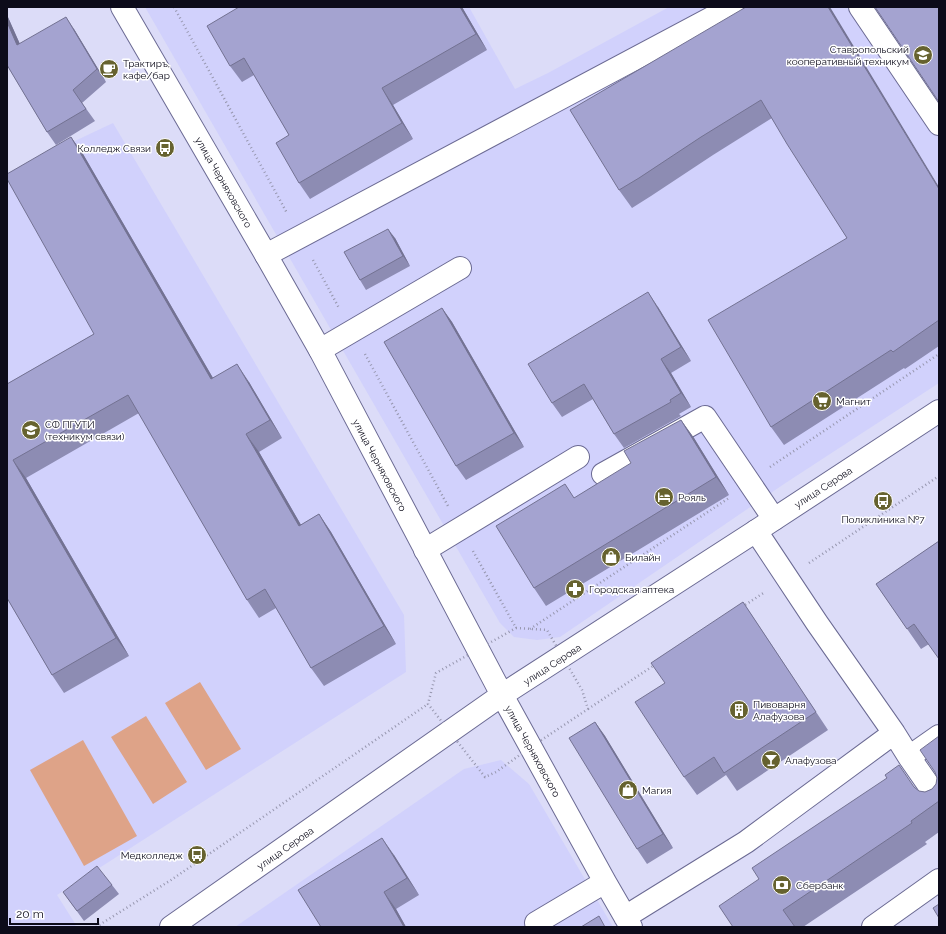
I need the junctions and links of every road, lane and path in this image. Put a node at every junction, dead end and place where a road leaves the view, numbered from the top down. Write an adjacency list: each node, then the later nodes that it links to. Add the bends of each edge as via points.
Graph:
1 (122, 7): 5 (main road, улица Черняховского)
2 (732, 7): 5 (main road)
3 (860, 7): 4 (main road)
4 (939, 124)
5 (266, 255): 7 (main road, улица Черняховского)
6 (460, 268): 7 (main road)
7 (320, 350): 13 (main road, улица Черняховского)
8 (939, 411): 11 (main road, улица Серова)
9 (578, 457): 13 (main road)
10 (603, 474): 11 (main road, via 706,417)
11 (774, 519): 12 (main road, улица Серова)
12 (756, 531): 14 (main road, улица Серова); 16 (main road)
13 (425, 550): 14 (main road, улица Черняховского)
14 (502, 695): 21 (main road, улица Черняховского); 25 (main road, улица Серова)
15 (428, 704): 24 (path, via 171,880)
16 (894, 733): 18 (main road); 22 (main road, via 746,842)
17 (939, 736): 18 (main road)
18 (909, 757): 19 (main road)
19 (939, 800)
20 (939, 880): 26 (main road)
21 (605, 882): 22 (main road, улица Черняховского); 23 (main road)
22 (628, 922)
23 (536, 923)
24 (96, 927)
25 (171, 927)
26 (873, 927)

